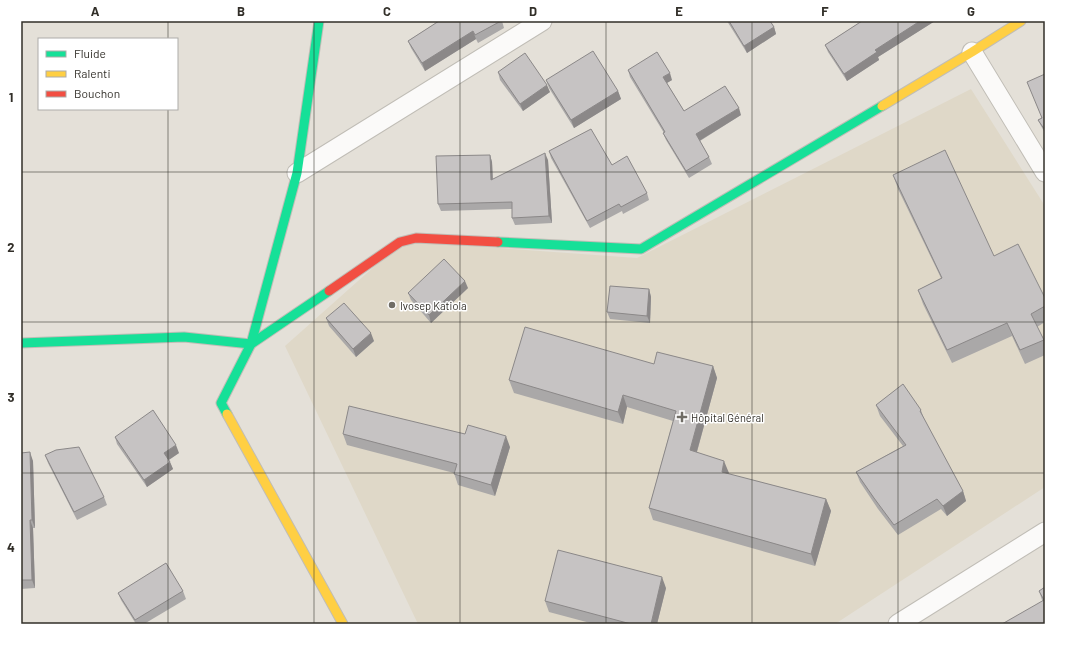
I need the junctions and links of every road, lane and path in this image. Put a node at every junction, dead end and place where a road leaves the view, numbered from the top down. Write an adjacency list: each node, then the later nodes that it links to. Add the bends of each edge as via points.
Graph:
1 (319, 21): 6 (street)
2 (542, 21): 6 (street)
3 (1021, 21): 4 (street)
4 (972, 52): 5 (street); 8 (street, via 640,249 416,238 400,242)
5 (1045, 172)
6 (297, 173): 8 (street)
7 (21, 343): 8 (street, via 184,338)
8 (251, 344): 10 (street, via 221,403)
9 (1045, 532): 11 (street)
10 (343, 624)
11 (898, 624)

